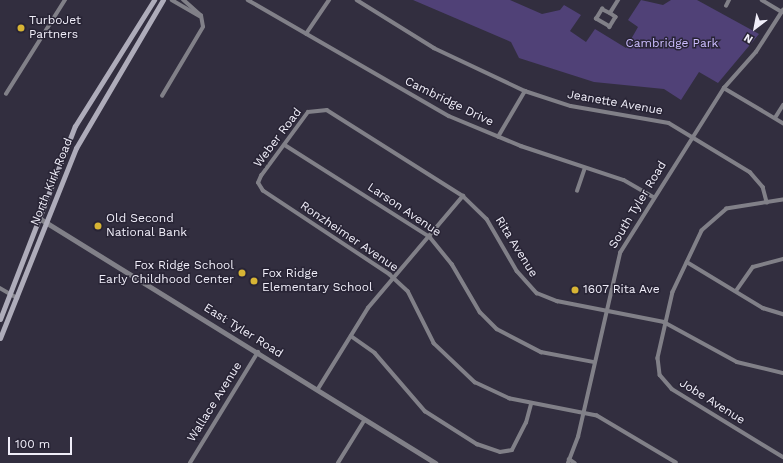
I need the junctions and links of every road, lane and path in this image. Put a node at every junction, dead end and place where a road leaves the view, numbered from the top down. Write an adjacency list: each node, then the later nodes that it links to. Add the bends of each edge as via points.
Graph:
1 (65, 0): 19 (street)
2 (154, 0): 35 (main road, North Kirk Road, via 81,115)
3 (163, 0): 36 (main road, North Kirk Road, via 76,148)
4 (172, 0): 15 (street)
5 (183, 0): 15 (street)
6 (248, 0): 16 (street, Cambridge Drive)
7 (329, 0): 16 (street)
8 (357, 0): 18 (street, Jeanette Avenue, via 434,48)
9 (618, 0): 14 (street)
10 (729, 0): 12 (street)
11 (762, 0): 13 (street)
12 (726, 6)
13 (783, 12): 17 (street, South Tyler Road, via 756,52)
14 (610, 13): 14 (street, via 602,9 596,19 610,27 616,17)
15 (201, 16): 20 (street, via 201,33)
16 (306, 34): 25 (street, Cambridge Drive, via 404,92)
17 (724, 88): 23 (street); 26 (street, South Tyler Road)
18 (525, 90): 25 (street); 26 (street, Jeanette Avenue, via 578,108 658,119)
19 (6, 94)
20 (162, 96)
21 (783, 105): 23 (street)
22 (320, 109): 27 (street, Weber Road, via 308,112); 31 (street, Rita Avenue, via 327,110)
23 (775, 118): 24 (street)
24 (783, 123)
25 (498, 137): 28 (street, Cambridge Drive)
26 (692, 138): 32 (street, South Tyler Road); 34 (street, Jeanette Avenue, via 750,172 761,183)
27 (285, 145): 29 (street, Weber Road, via 261,176); 37 (street, Larson Avenue)
28 (585, 168): 30 (street); 32 (street, Cambridge Drive, via 624,180)
29 (260, 186): 40 (street, Ronzheimer Avenue, via 309,223)
30 (577, 191)
31 (463, 196): 37 (street); 45 (street, Rita Avenue, via 487,218 516,271 531,288 557,301)
32 (653, 197): 45 (street, South Tyler Road, via 620,253)
33 (783, 200): 34 (street, Jobe Avenue)
34 (767, 202): 39 (street, Jobe Avenue, via 739,205 719,214 702,232)
35 (39, 218): 36 (street, East Tyler Road); 43 (main road, North Kirk Road)
36 (46, 222): 44 (main road, North Kirk Road); 51 (street, East Tyler Road)
37 (430, 237): 40 (street); 52 (street, Larson Avenue, via 452,264 480,312 498,329 541,352)
38 (783, 259): 42 (street, via 752,267)
39 (687, 262): 42 (street); 48 (street, Jobe Avenue)
40 (394, 278): 49 (street, via 368,308); 55 (street, Ronzheimer Avenue, via 408,292 434,344 456,368 491,391)
41 (0, 288): 43 (street)
42 (736, 291): 46 (street)
43 (10, 296): 44 (street); 47 (main road, North Kirk Road)
44 (17, 298): 50 (main road, North Kirk Road)
45 (605, 310): 48 (street, Rita Avenue); 52 (street, South Tyler Road)
46 (783, 314)
47 (0, 319)
48 (664, 322): 53 (street, Rita Avenue, via 738,362); 58 (street, Jobe Avenue, via 658,358 666,383)
49 (352, 336): 54 (street); 55 (street, via 375,353 425,411 478,444 500,452 512,450 526,423)
50 (0, 338)
51 (258, 352): 54 (street, East Tyler Road); 60 (street, Wallace Avenue)
52 (594, 362): 56 (street, South Tyler Road)
53 (783, 373)
54 (318, 389): 57 (street, East Tyler Road)
55 (531, 404): 56 (street, Ronzheimer Avenue)
56 (583, 412): 59 (street, South Tyler Road); 64 (street, Ronzheimer Avenue, via 602,418)
57 (364, 421): 61 (street); 62 (street, East Tyler Road)
58 (783, 457)
59 (568, 461): 63 (street)
60 (190, 463)
61 (338, 463)
62 (435, 463)
63 (575, 463)
64 (676, 463)

